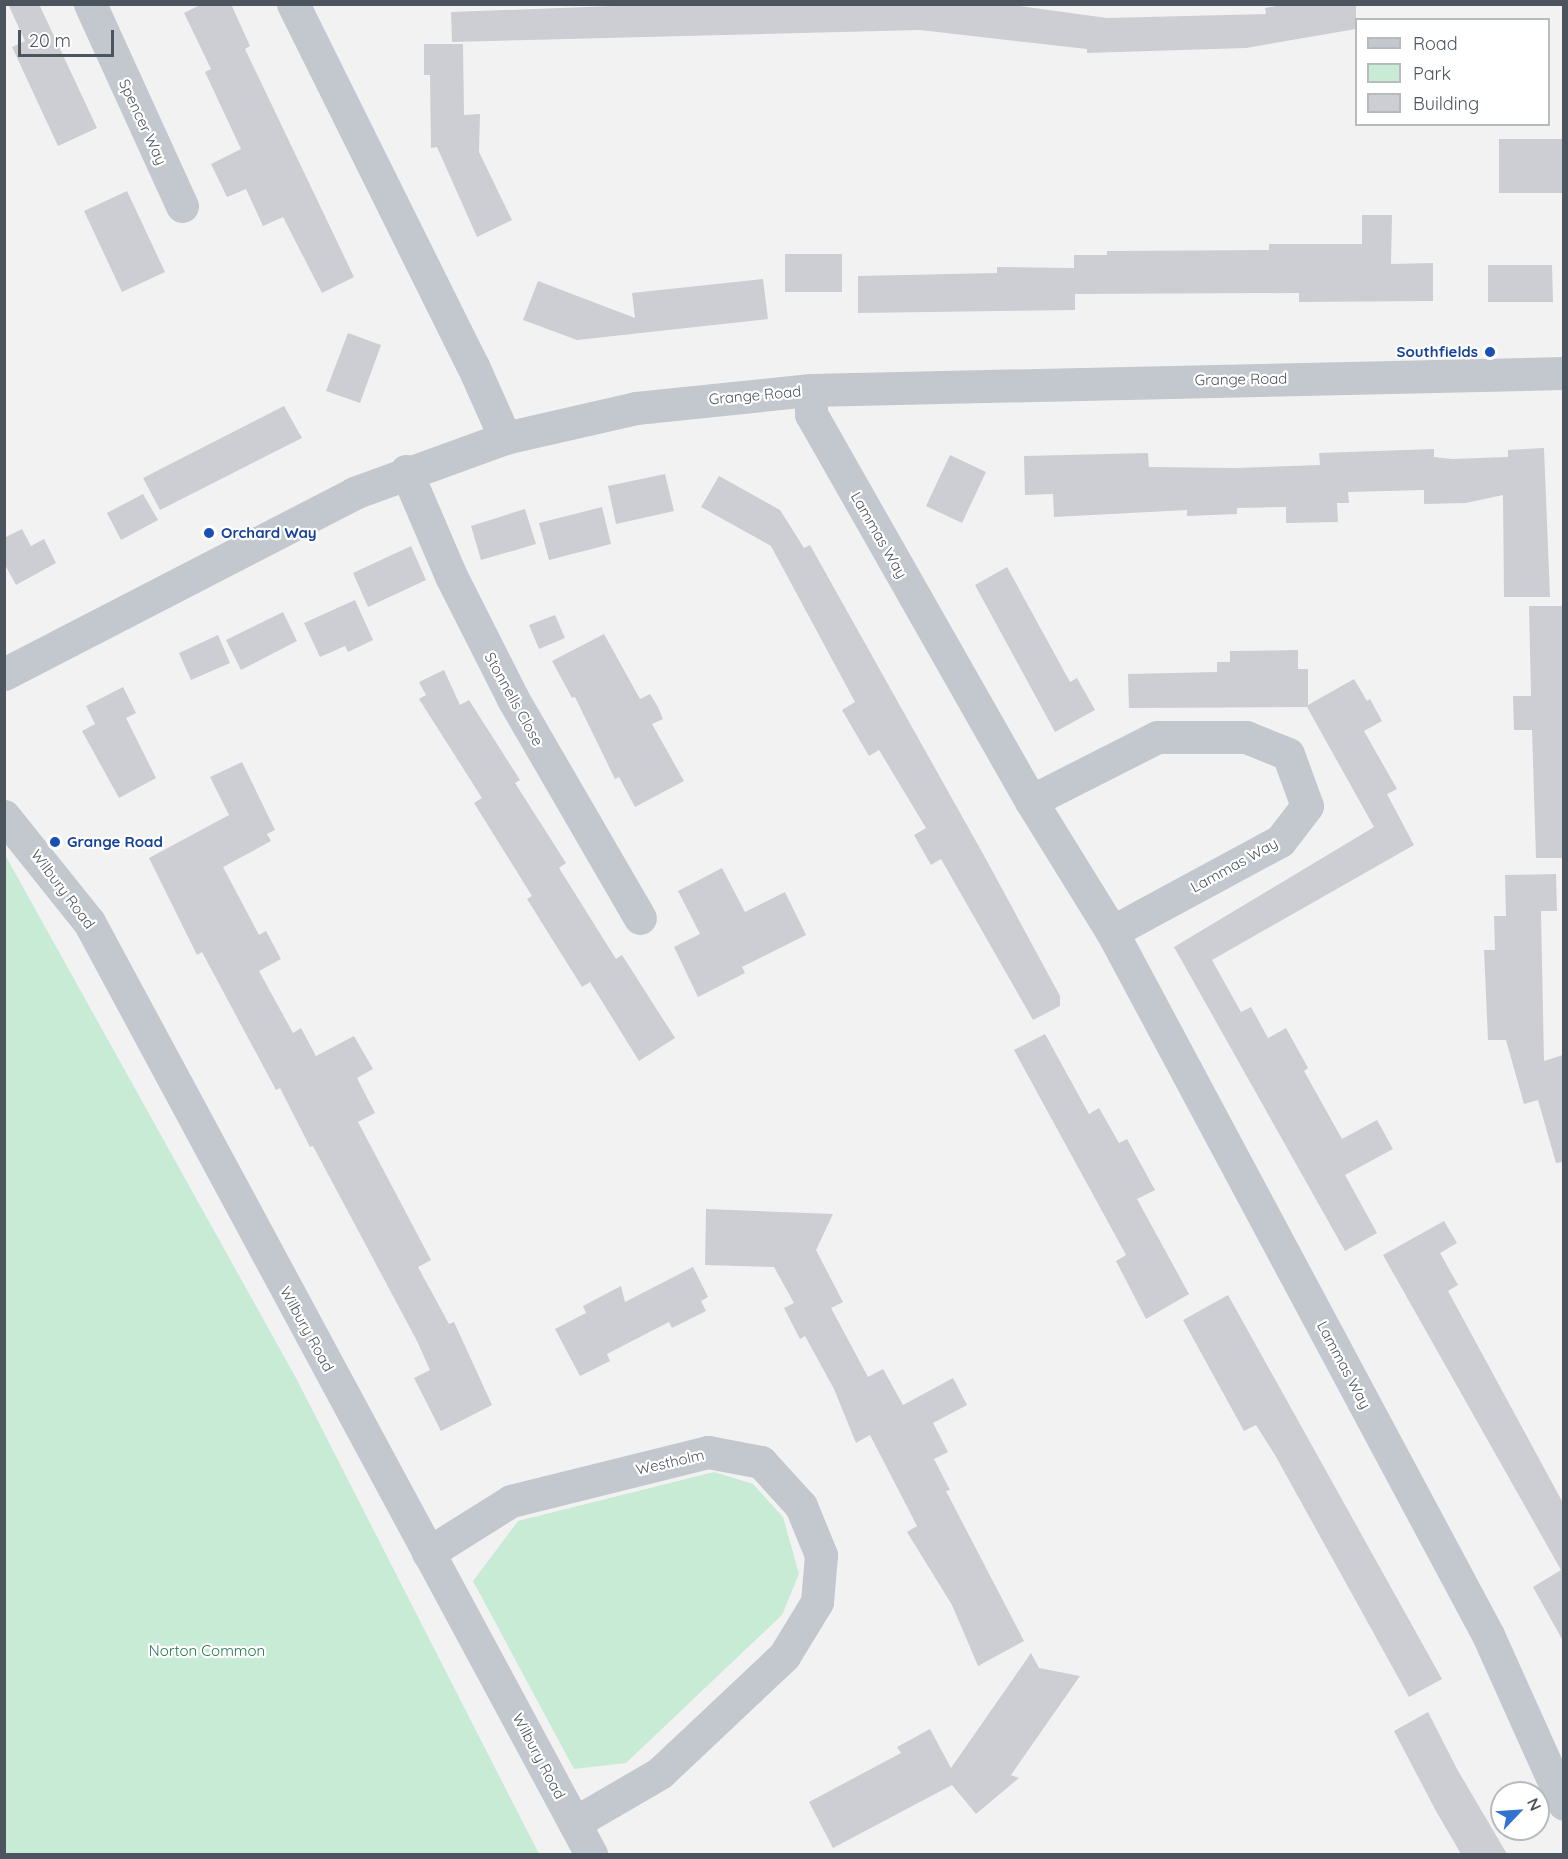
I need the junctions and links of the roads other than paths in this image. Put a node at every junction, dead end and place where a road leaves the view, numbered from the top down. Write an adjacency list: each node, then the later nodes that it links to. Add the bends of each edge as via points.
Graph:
1 (90, 4): 3 (street, Spencer Way)
2 (293, 4): 6 (street)
3 (182, 206)
4 (1563, 373): 5 (street, Grange Road)
5 (811, 390): 6 (street, Grange Road, via 636,408); 9 (street, Lammas Way, via 811,414)
6 (505, 438): 7 (street, Grange Road)
7 (406, 471): 8 (street, Grange Road, via 354,493); 11 (street, Stonnells Close, via 451,576 513,699)
8 (4, 674)
9 (1031, 801): 12 (street, Lammas Way); 12 (street, Lammas Way, via 1157,737 1246,737 1288,754 1306,806 1280,841)
10 (4, 816): 13 (street, Wilbury Road, via 89,921)
11 (639, 918)
12 (1112, 932): 14 (street, Lammas Way, via 1488,1635)
13 (428, 1553): 15 (street, Wilbury Road); 15 (street, Westholm, via 511,1501 708,1452 762,1462 801,1506 821,1555 817,1602 784,1656 660,1773)
14 (1563, 1804)
15 (574, 1823): 16 (street, Wilbury Road)
16 (591, 1854)

